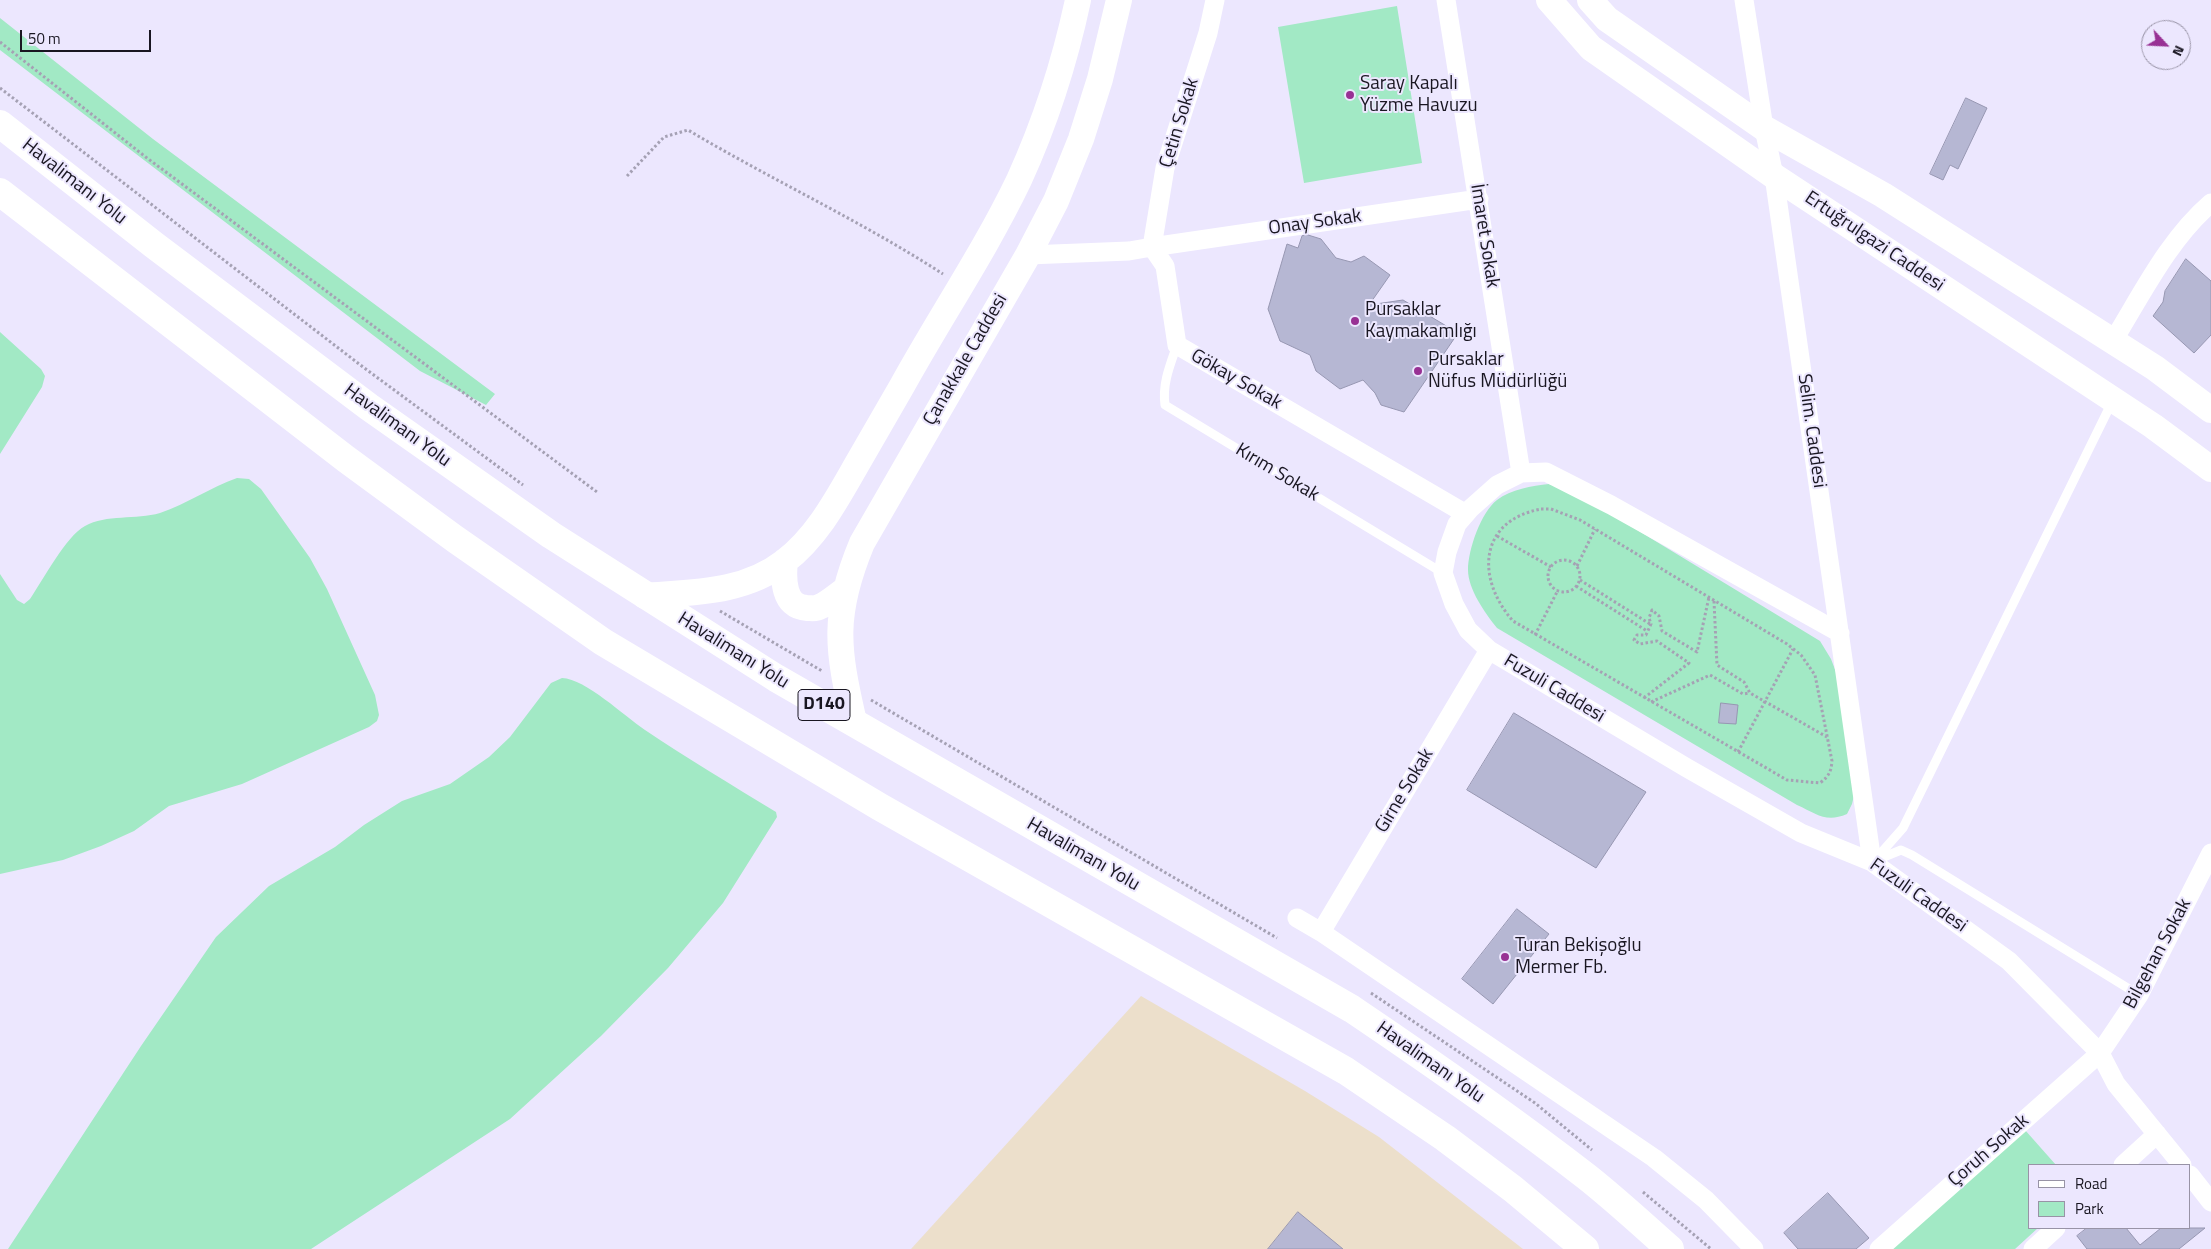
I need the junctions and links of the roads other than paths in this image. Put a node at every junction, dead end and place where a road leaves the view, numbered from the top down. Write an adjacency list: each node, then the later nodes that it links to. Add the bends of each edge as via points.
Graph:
1 (1078, 0): 23 (main road, via 1050,101 1006,204 844,487 820,524)
2 (1119, 0): 15 (main road, Çanakkale Caddesi, via 1100,80 1081,139 1056,200)
3 (1216, 0): 14 (street, Çetin Sokak, via 1165,168)
4 (1446, 0): 12 (street, İmaret Sokak)
5 (1549, 0): 10 (main road, Ertuğrulgazi Caddesi, via 1591,48)
6 (1590, 0): 9 (main road, Ertuğrulgazi Caddesi, via 1607,19)
7 (1744, 0): 9 (street, Selim. Caddesi)
8 (0, 124): 26 (highway, Havalimanı Yolu / D140, via 369,407 551,535)
9 (1764, 128): 10 (street, Selim. Caddesi); 16 (main road, Ertuğrulgazi Caddesi, via 1883,195)
10 (1774, 176): 18 (main road, Ertuğrulgazi Caddesi); 27 (street, Selim. Caddesi)
11 (0, 192): 42 (highway, via 346,458 603,642 880,807 1346,1071 1445,1138)
12 (1478, 199): 14 (street, Onay Sokak); 21 (street, İmaret Sokak)
13 (2211, 202): 16 (street, via 2164,258)
14 (1152, 247): 15 (street, via 1130,251); 17 (street, Gökay Sokak, via 1165,266)
15 (1028, 255): 25 (main road, Çanakkale Caddesi, via 862,542)
16 (2113, 342): 19 (main road, Ertuğrulgazi Caddesi)
17 (1177, 345): 22 (street, Gökay Sokak); 24 (lane, Kırım Sokak, via 1163,394 1165,406)
18 (2113, 400): 20 (main road, Ertuğrulgazi Caddesi); 31 (lane, via 1903,828)
19 (2211, 410)
20 (2211, 469)
21 (1521, 472): 22 (street, Fuzuli Caddesi, via 1497,485); 27 (street, Fuzuli Caddesi, via 1546,472)
22 (1466, 514): 24 (street, Fuzuli Caddesi, via 1457,524)
23 (785, 561): 25 (main road, via 783,579 787,596 794,604 818,608); 26 (main road, via 752,581 730,587)
24 (1444, 573): 28 (street, Fuzuli Caddesi, via 1454,604 1468,630)
25 (845, 590): 29 (main road, Çanakkale Caddesi, via 840,611 840,656)
26 (645, 596): 29 (highway, Havalimanı Yolu / D140, via 776,678)
27 (1840, 633): 31 (street, Selim. Caddesi)
28 (1489, 650): 31 (street, Fuzuli Caddesi, via 1802,833); 33 (street, Girne Sokak)
29 (854, 722): 43 (highway, Havalimanı Yolu / D140, via 1352,1009 1535,1138 1589,1179)
30 (2211, 853): 34 (street, Bilgehan Sokak)
31 (1872, 862): 34 (lane, via 1901,850 1912,855); 35 (street, Fuzuli Caddesi, via 2009,961)
32 (1297, 918): 33 (street)
33 (1321, 932): 44 (street, via 1654,1158 1706,1200)
34 (2139, 994): 35 (street, Bilgehan Sokak)
35 (2100, 1053): 36 (street, Fuzuli Caddesi, via 2116,1084); 45 (street, Çoruh Sokak)
36 (2157, 1134): 37 (street); 38 (street, Fuzuli Caddesi)
37 (2124, 1164)
38 (2181, 1164)
39 (2191, 1176): 40 (street)
40 (2211, 1202)
41 (2055, 1229): 46 (street)
42 (1585, 1249)
43 (1670, 1249)
44 (1754, 1249)
45 (1878, 1249)
46 (2033, 1249)

